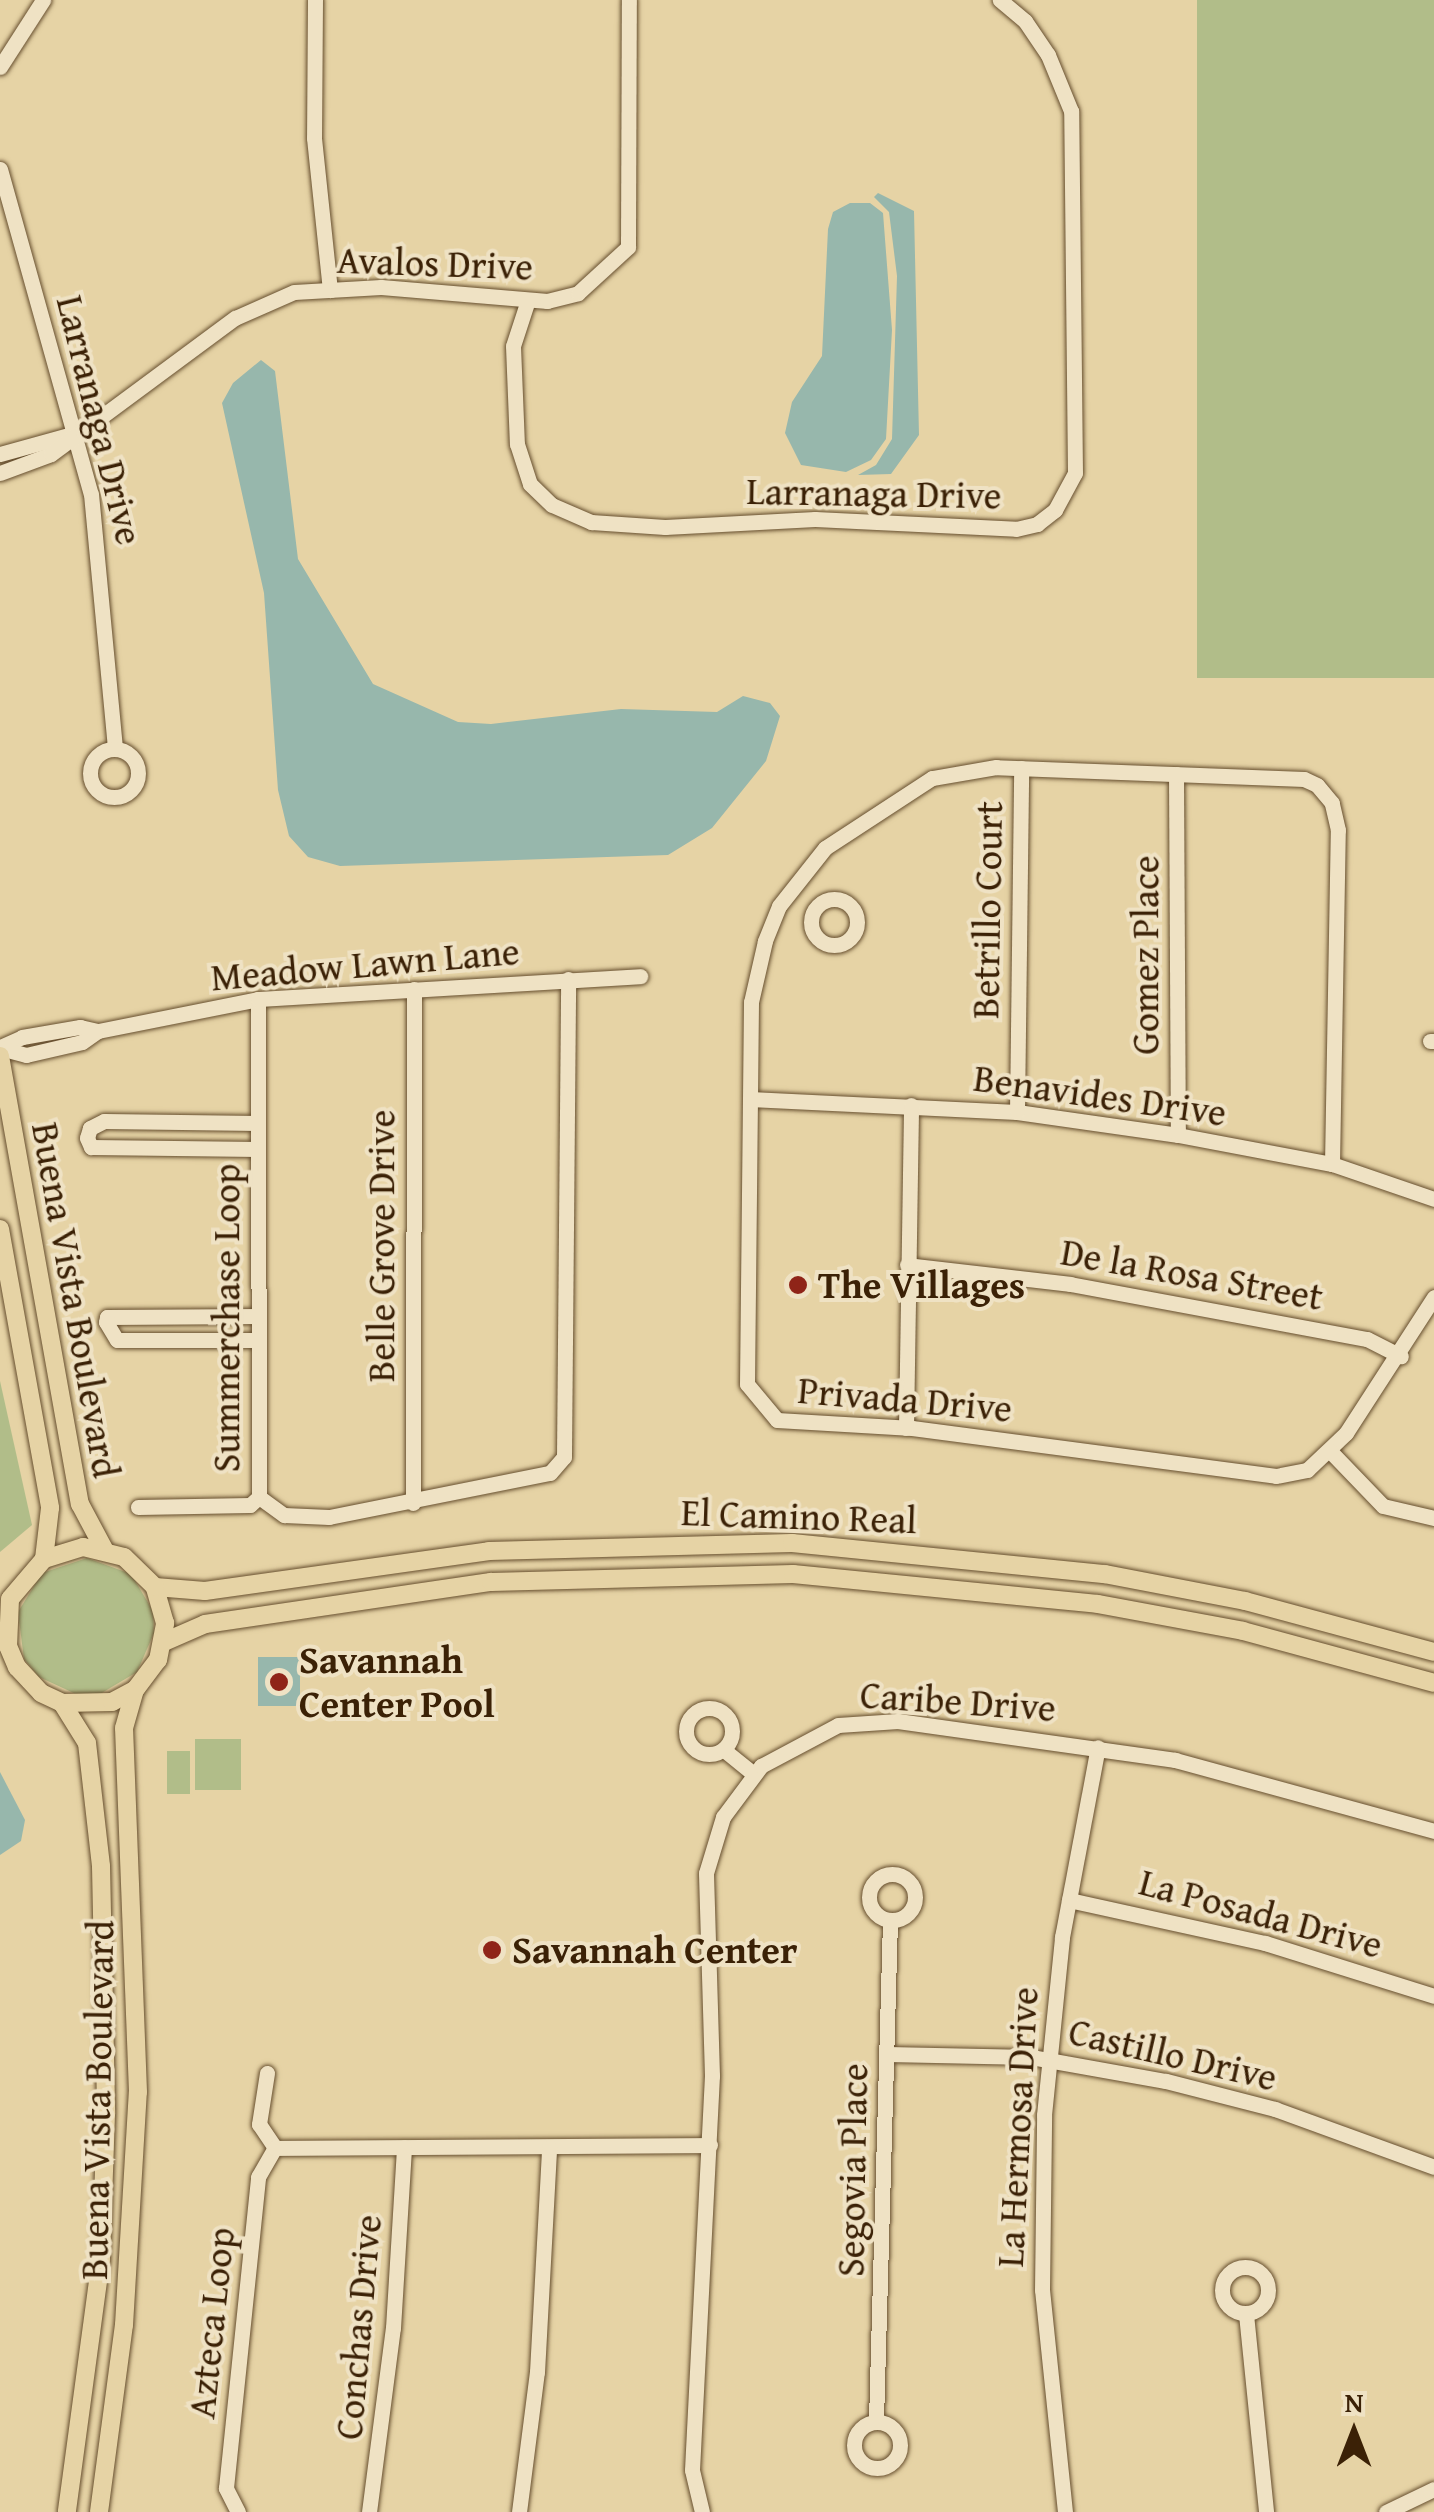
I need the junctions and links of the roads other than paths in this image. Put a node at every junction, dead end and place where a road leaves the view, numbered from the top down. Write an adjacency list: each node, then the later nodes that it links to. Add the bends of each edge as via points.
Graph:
1 (315, 0): 9 (street, via 314,138)
2 (629, 0): 10 (street, Avalos Drive, via 628,247 578,293)
3 (1000, 0): 6 (street, Larranaga Drive)
4 (1028, 0): 6 (street)
5 (39, 1): 7 (street)
6 (1018, 15): 10 (street, Larranaga Drive, via 1048,55 1071,111 1074,473 1055,510 1037,524 1016,529 814,519 665,527 591,522 552,504 530,484 516,444 513,346)
7 (0, 67)
8 (0, 170): 11 (street, Larranaga Drive)
9 (330, 290): 10 (street, Avalos Drive, via 381,286); 11 (street, Avalos Drive, via 294,292 235,318)
10 (528, 300)
11 (76, 433): 12 (street, Avalos Drive); 13 (street, Avalos Drive, via 51,454); 14 (street, Larranaga Drive, via 103,566)
12 (0, 454)
13 (0, 474)
14 (115, 750)
15 (1021, 768): 16 (street, Privada Drive); 17 (street, Privada Drive, via 932,778 825,848); 26 (street, Betrillo Court)
16 (1176, 774): 28 (street, Gomez Place); 30 (street, Privada Drive, via 1304,778 1326,794 1336,815)
17 (797, 884): 18 (street); 24 (street, Privada Drive, via 779,906 755,979)
18 (818, 904)
19 (640, 976): 20 (street, Meadow Lawn Lane)
20 (568, 979): 21 (street, Meadow Lawn Lane); 41 (street, Summerchase Loop, via 567,1446 550,1473)
21 (414, 989): 22 (street, Meadow Lawn Lane); 41 (street, Belle Grove Drive)
22 (258, 999): 23 (street, Meadow Lawn Lane, via 98,1031 22,1037); 27 (street, Summerchase Loop)
23 (0, 1050): 44 (main road, Buena Vista Boulevard, via 80,1504)
24 (750, 1098): 25 (street, Benavides Drive); 38 (street, Privada Drive, via 752,1396 777,1420)
25 (911, 1105): 26 (street, Benavides Drive); 33 (street)
26 (1017, 1112): 28 (street, Benavides Drive)
27 (258, 1123): 29 (street, Summerchase Loop); 29 (street, via 104,1121 87,1138 91,1148)
28 (1178, 1135): 30 (street, Benavides Drive)
29 (258, 1150): 35 (street, Summerchase Loop)
30 (1332, 1164): 31 (street, Benavides Drive)
31 (1434, 1199)
32 (0, 1230): 45 (main road, Buena Vista Boulevard, via 50,1508)
33 (907, 1265): 37 (street, De la Rosa Street, via 1070,1284 1367,1339); 38 (street)
34 (1434, 1297): 37 (street, Privada Drive)
35 (259, 1316): 36 (street, Summerchase Loop); 36 (street, via 106,1322 117,1340)
36 (259, 1340): 40 (street, Summerchase Loop)
37 (1400, 1356): 39 (street, Privada Drive)
38 (906, 1428): 39 (street, Privada Drive, via 1276,1476 1308,1470)
39 (1330, 1451): 43 (street, via 1383,1506)
40 (259, 1498): 41 (street, Summerchase Loop, via 284,1515 306,1517); 42 (street, via 250,1505)
41 (413, 1503)
42 (138, 1508)
43 (1434, 1518)
44 (104, 1550): 45 (main road, via 73,1549); 47 (main road, via 142,1570)
45 (44, 1559): 49 (main road)
46 (361, 1567): 47 (main road, El Camino Real, via 205,1592); 48 (main road); 51 (main road, El Camino Real, via 489,1552 694,1542 896,1550 1175,1588)
47 (155, 1587): 50 (main road)
48 (366, 1598): 50 (main road, El Camino Real, via 205,1624); 53 (main road, El Camino Real, via 491,1582 694,1573 894,1579 1064,1598 1243,1631)
49 (5, 1604): 52 (main road)
50 (164, 1642): 54 (main road)
51 (1434, 1652)
52 (8, 1665): 55 (main road)
53 (1434, 1683)
54 (135, 1690): 55 (main road, via 112,1702); 60 (main road, Buena Vista Boulevard, via 124,1728)
55 (62, 1703): 61 (main road, Buena Vista Boulevard, via 86,1743)
56 (1098, 1746): 58 (street, Caribe Drive, via 864,1721 811,1734); 59 (street, Caribe Drive, via 1224,1772); 62 (street, La Hermosa Drive)
57 (724, 1750): 58 (street)
58 (754, 1774): 68 (street, Caribe Drive, via 723,1817 706,1873)
59 (1434, 1831)
60 (133, 1865): 61 (main road); 78 (main road, Buena Vista Boulevard, via 138,2092 124,2325)
61 (102, 1866): 77 (main road, Buena Vista Boulevard, via 101,2259)
62 (1069, 1900): 64 (street, La Posada Drive, via 1296,1952); 66 (street, La Hermosa Drive)
63 (890, 1921): 65 (street, Segovia Place)
64 (1434, 1996)
65 (888, 2054): 66 (street, Castillo Drive); 74 (street, Segovia Place)
66 (1048, 2059): 72 (street, Castillo Drive, via 1275,2109); 82 (street, La Hermosa Drive, via 1042,2290)
67 (267, 2073): 71 (street, via 260,2124)
68 (710, 2144): 69 (street); 81 (street, Caribe Drive, via 692,2470)
69 (549, 2146): 70 (street); 80 (street, via 537,2372)
70 (404, 2147): 71 (street); 79 (street, Conchas Drive, via 393,2328)
71 (274, 2148): 76 (street, Azteca Loop, via 258,2177 226,2488)
72 (1434, 2167)
73 (1246, 2314): 83 (street)
74 (876, 2421)
75 (1434, 2489): 84 (street)
76 (233, 2510)
77 (67, 2512)
78 (99, 2512)
79 (370, 2512)
80 (519, 2512)
81 (702, 2512)
82 (1065, 2512)
83 (1266, 2512)
84 (1386, 2512)

